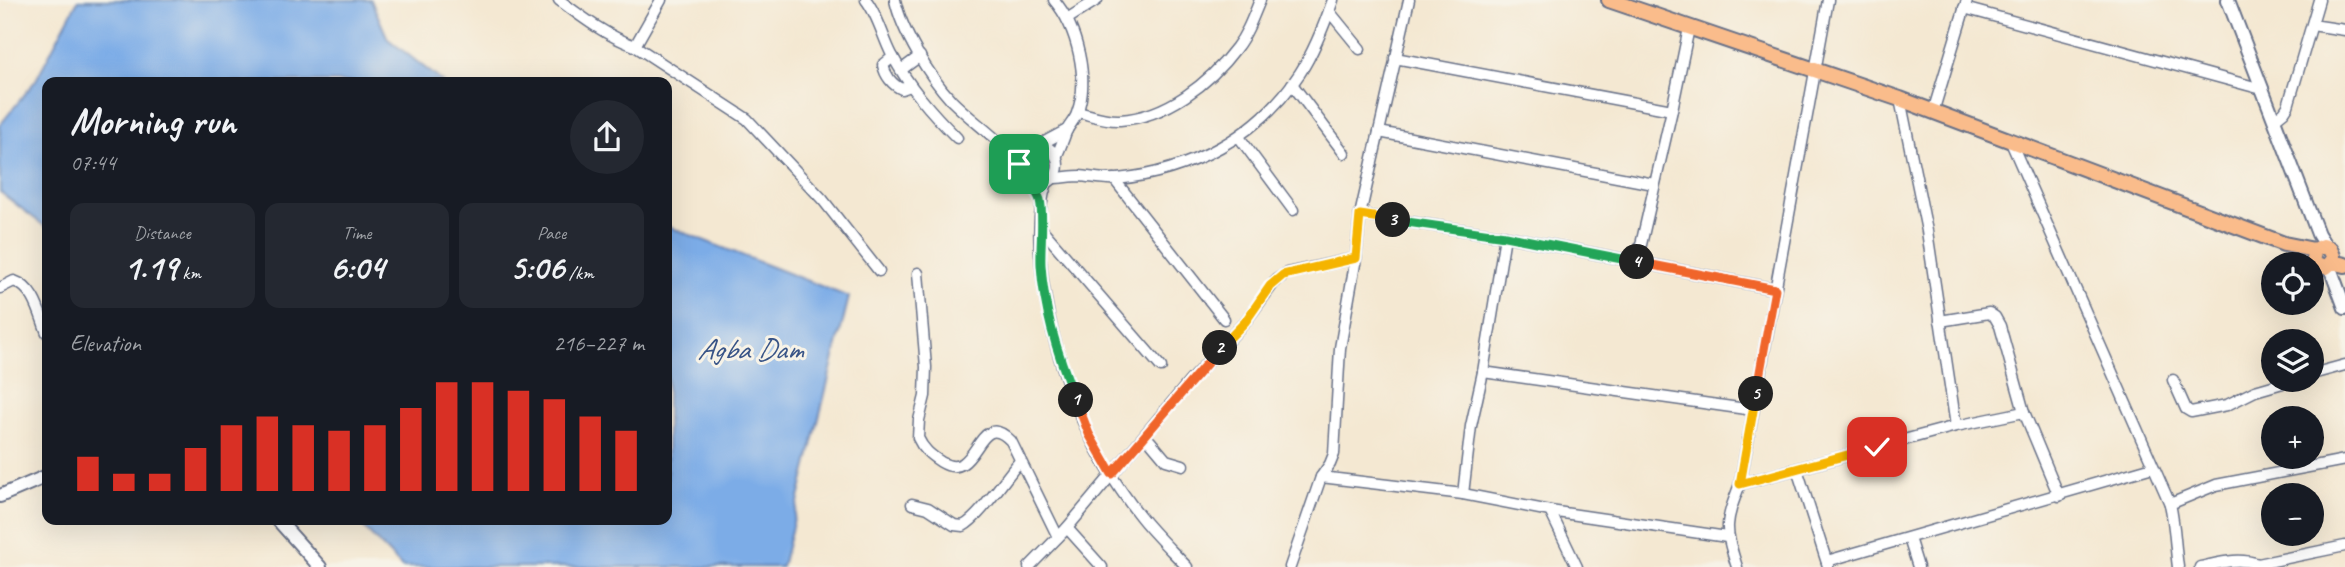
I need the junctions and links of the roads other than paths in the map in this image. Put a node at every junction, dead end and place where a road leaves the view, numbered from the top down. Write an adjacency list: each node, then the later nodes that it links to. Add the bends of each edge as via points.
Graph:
1 (559, 0): 20 (street, via 618,40)
2 (661, 0): 20 (street)
3 (866, 0): 23 (street)
4 (895, 0): 22 (street)
5 (1054, 0): 16 (street)
6 (1097, 0): 16 (street)
7 (1259, 0): 32 (street, via 1236,48 1185,98 1157,112 1121,120)
8 (1333, 0): 15 (street)
9 (1409, 0): 24 (street)
10 (1609, 0): 18 (main road)
11 (1828, 0): 26 (street)
12 (2228, 0): 29 (street)
13 (2319, 0): 17 (street)
14 (1966, 4): 29 (street); 33 (street)
15 (1329, 11): 21 (street); 27 (street)
16 (1067, 19): 32 (street, via 1080,54)
17 (2312, 25): 19 (street); 34 (street, via 2288,106)
18 (1689, 29): 26 (main road); 31 (street)
19 (2345, 30)
20 (635, 46): 59 (street, via 747,119 823,200)
21 (1360, 49)
22 (920, 55): 25 (street); 40 (street, via 950,98)
23 (893, 57): 25 (street); 28 (street, via 883,65 886,74 898,87)
24 (1395, 58): 31 (street); 36 (street)
25 (901, 70): 28 (street)
26 (1815, 71): 30 (main road); 62 (street)
27 (1292, 84): 37 (street); 43 (street)
28 (909, 86): 38 (street)
29 (2262, 89): 34 (street)
30 (1900, 99): 33 (main road); 66 (street)
31 (1672, 110): 50 (street)
32 (1078, 112): 35 (street)
33 (1933, 112): 39 (main road)
34 (2274, 120): 56 (street)
35 (1067, 130): 41 (street); 44 (street)
36 (1379, 132): 50 (street); 53 (street)
37 (1239, 137): 47 (street, via 1187,164); 52 (street)
38 (957, 138)
39 (2010, 141): 56 (main road); 80 (street)
40 (1001, 144): 42 (street); 45 (street)
41 (1039, 145): 42 (street); 44 (street, via 1048,147)
42 (1027, 149): 45 (street)
43 (1344, 153)
44 (1057, 158): 46 (street); 48 (street)
45 (1019, 164): 49 (street, via 1021,174)
46 (1078, 176): 47 (street); 48 (street)
47 (1114, 179): 64 (street)
48 (1050, 180): 49 (street); 51 (street)
49 (1031, 183): 51 (street)
50 (1654, 184): 58 (street)
51 (1040, 202): 54 (street)
52 (1293, 210)
53 (1360, 215): 55 (street); 57 (street)
54 (1040, 227): 68 (street); 82 (street, via 1050,328 1089,434)
55 (1505, 236): 58 (street); 70 (street)
56 (2327, 256): 63 (street)
57 (1356, 258): 76 (street, via 1286,273 1276,280); 83 (street, via 1340,348 1334,454)
58 (1637, 262): 62 (street)
59 (878, 271)
60 (918, 273): 78 (street, via 926,396 918,438 928,453 957,467 989,433 1003,432)
61 (0, 288): 65 (street, via 14,281 22,284)
62 (1775, 289): 73 (street)
63 (2345, 308)
64 (1224, 319)
65 (42, 321)
66 (1940, 321): 74 (street, via 1989,313 1995,317); 75 (street)
67 (2345, 365): 69 (street)
68 (1161, 367)
69 (2324, 371)
70 (1483, 372): 73 (street); 86 (street)
71 (2173, 380): 72 (street, via 2186,409 2196,412 2227,405)
72 (2261, 389)
73 (1753, 410): 85 (street)
74 (2024, 411): 75 (street); 88 (street)
75 (1956, 426): 81 (street)
76 (1143, 438): 79 (street, via 1166,460); 82 (street)
77 (2345, 460): 90 (street, via 2216,485)
78 (1020, 461): 89 (street, via 963,526); 94 (street)
79 (1183, 465)
80 (2153, 467): 88 (street); 90 (street)
81 (1797, 469): 85 (street); 98 (street)
82 (1112, 474): 93 (street); 104 (street, via 1139,515)
83 (1321, 477): 86 (street); 105 (street)
84 (42, 478): 87 (street)
85 (1740, 484): 95 (street, via 1728,517)
86 (1463, 494): 91 (street)
87 (0, 496)
88 (2059, 496): 96 (street)
89 (912, 504)
90 (2169, 504): 108 (street)
91 (1550, 511): 95 (street); 99 (street)
92 (282, 525): 101 (street)
93 (1067, 528): 94 (street); 103 (street)
94 (1058, 537): 102 (street)
95 (1727, 537): 106 (street)
96 (1909, 538): 98 (street); 107 (street)
97 (2345, 546): 100 (street)
98 (1827, 564)
99 (1573, 565)
100 (2258, 565): 109 (street, via 2236,560)
101 (320, 567)
102 (1029, 567)
103 (1101, 567)
104 (1187, 567)
105 (1290, 567)
106 (1737, 567)
107 (1918, 567)
108 (2178, 567)
109 (2200, 567)

